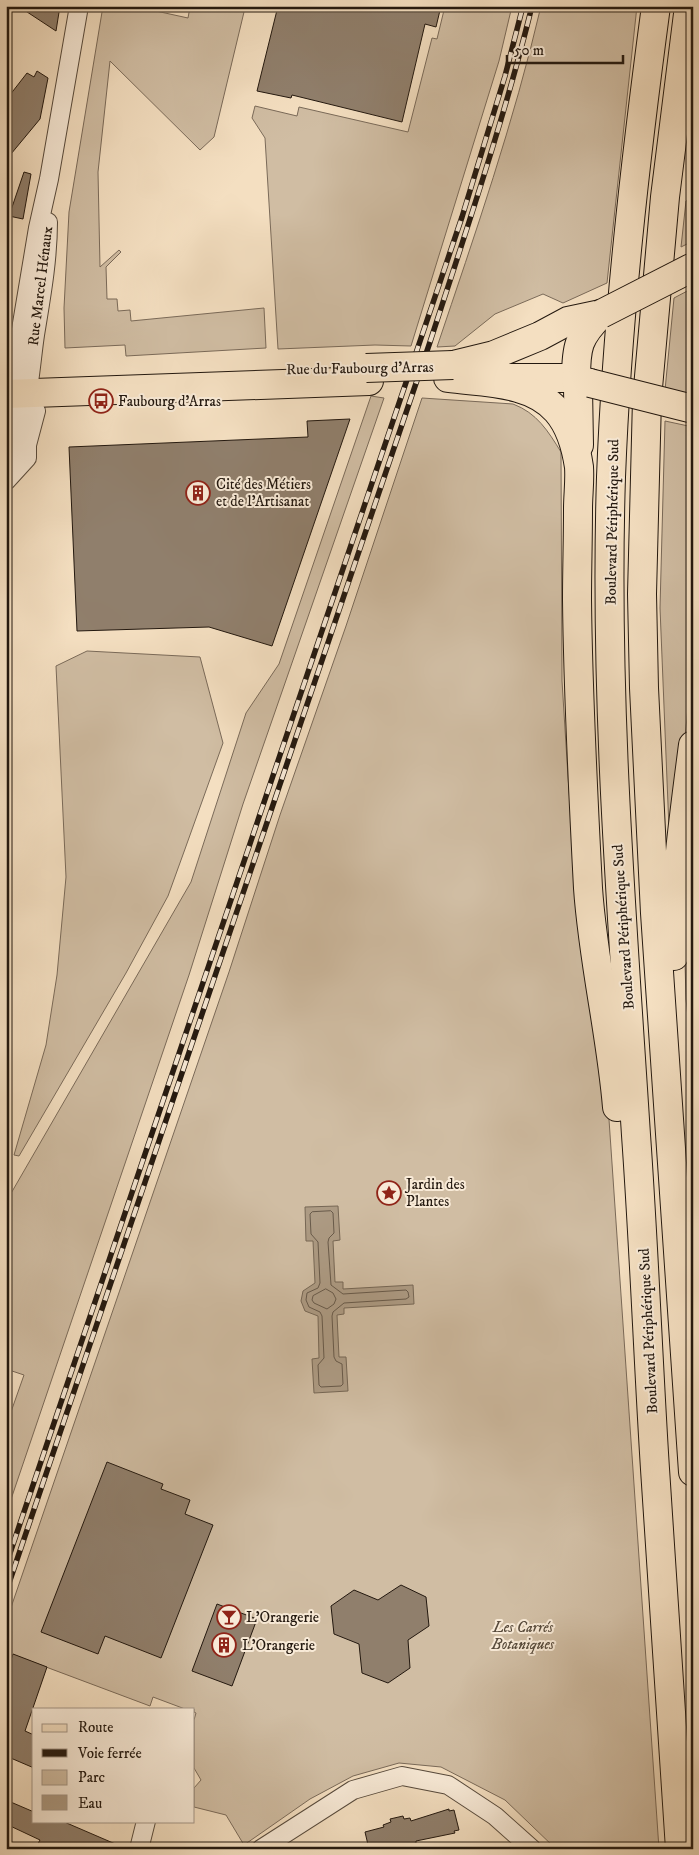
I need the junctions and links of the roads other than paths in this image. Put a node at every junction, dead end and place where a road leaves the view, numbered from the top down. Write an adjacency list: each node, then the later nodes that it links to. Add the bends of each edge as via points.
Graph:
1 (79, 6): 8 (street, Rue Marcel Hénaux, via 49,179 46,258)
2 (656, 6): 16 (main road, Boulevard Périphérique Sud, via 618,349 610,558 613,752)
3 (689, 6): 15 (main road, Boulevard Périphérique Sud, via 664,206 647,399 642,602 655,913)
4 (693, 267): 5 (main road, Rue du Faubourg d'Arras, bridge)
5 (600, 314): 6 (main road, Rue du Faubourg d'Arras, via 568,322); 7 (main road, via 580,341 577,355)
6 (450, 372): 7 (main road, Rue du Faubourg d'Arras); 8 (main road, Rue du Faubourg d'Arras); 11 (main road, via 519,388 541,398 569,429)
7 (583, 381): 9 (main road, Rue du Faubourg d'Arras, bridge); 11 (main road, via 578,388)
8 (17, 392): 10 (street, via 17,438); 12 (street, via 27,458)
9 (693, 409)
10 (6, 457)
11 (579, 469): 16 (main road, via 577,593 588,888 615,1083 631,1285)
12 (6, 481)
13 (693, 745): 14 (main road, via 674,925)
14 (693, 1234)
15 (693, 1465): 17 (main road, Boulevard Périphérique Sud)
16 (655, 1467): 22 (main road, Boulevard Périphérique Sud)
17 (693, 1472)
18 (146, 1822): 19 (street)
19 (139, 1849)
20 (262, 1849): 21 (street, via 353,1790 402,1776 448,1785 495,1816)
21 (532, 1849)
22 (680, 1849)

